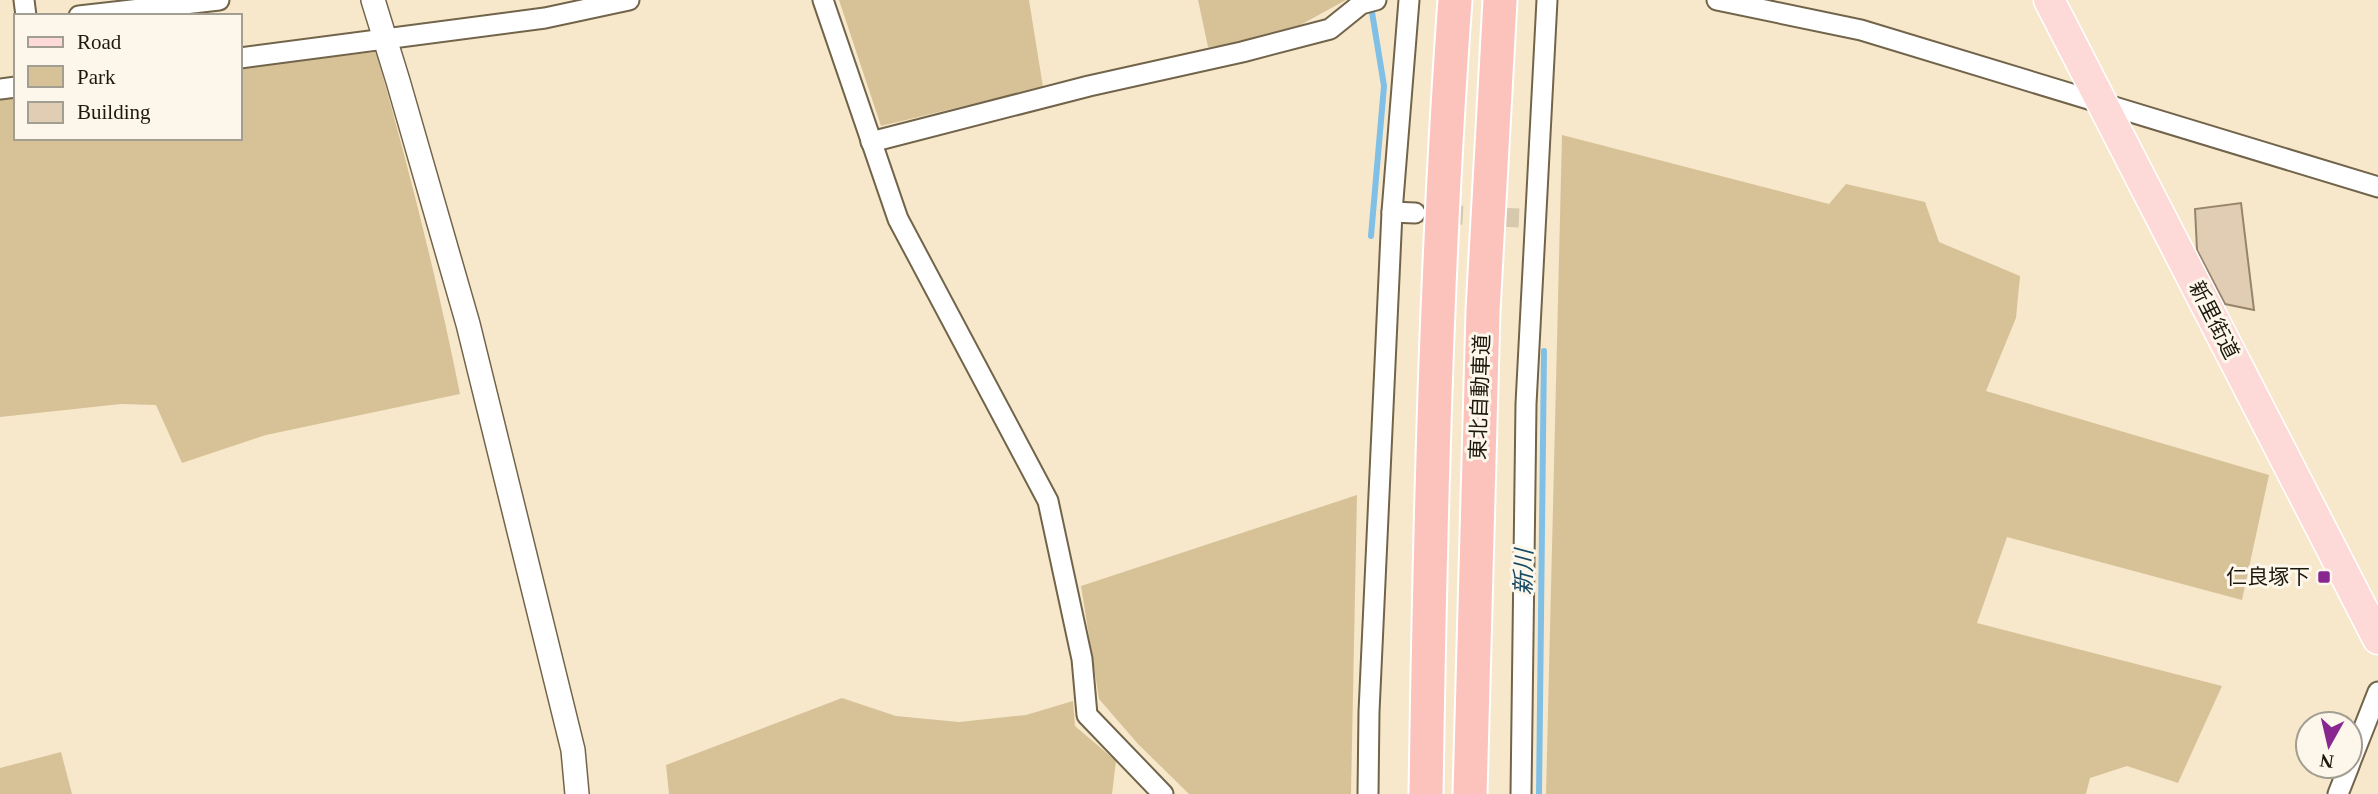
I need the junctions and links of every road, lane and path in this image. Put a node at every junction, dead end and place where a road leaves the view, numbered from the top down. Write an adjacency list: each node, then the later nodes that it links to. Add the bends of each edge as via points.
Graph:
1 (219, 0): 12 (street)
2 (373, 0): 13 (street)
3 (629, 0): 13 (street, via 545,18)
4 (823, 0): 16 (street)
5 (1409, 0): 18 (street)
6 (1455, 0): 26 (highway, via 1437,341)
7 (1500, 0): 27 (highway, 東北自動車道, via 1483,324)
8 (1548, 0): 28 (street, via 1527,218)
9 (1717, 0): 15 (street, via 1861,30)
10 (2049, 0): 15 (main road, 新里街道)
11 (1366, 1): 16 (street, via 1330,29)
12 (96, 14)
13 (385, 39): 14 (street); 23 (street, via 470,331 573,750)
14 (242, 58)
15 (2102, 103): 17 (street); 20 (main road, 新里街道)
16 (871, 142): 24 (street, via 898,219 1048,501 1082,659 1087,715)
17 (2378, 187)
18 (1392, 212): 19 (street); 25 (street)
19 (1415, 213)
20 (2378, 639)
21 (2378, 692): 22 (street)
22 (2364, 728)
23 (577, 794)
24 (1163, 794)
25 (1368, 794)
26 (1426, 794)
27 (1470, 794)
28 (1521, 794)

